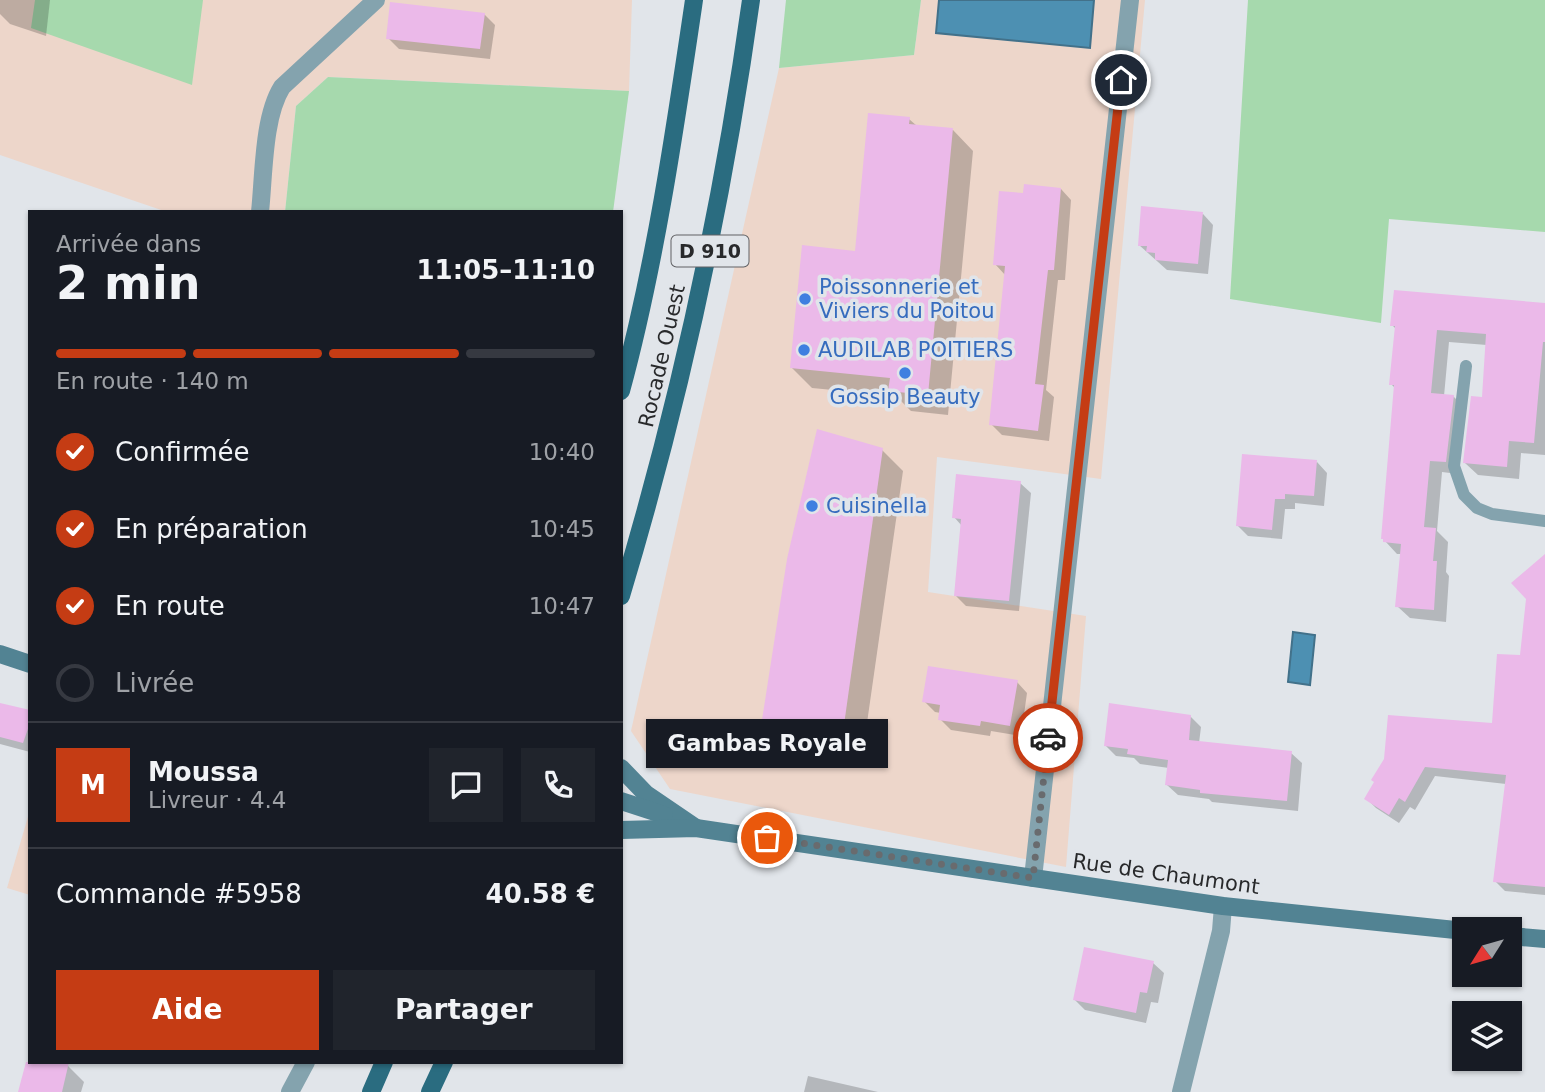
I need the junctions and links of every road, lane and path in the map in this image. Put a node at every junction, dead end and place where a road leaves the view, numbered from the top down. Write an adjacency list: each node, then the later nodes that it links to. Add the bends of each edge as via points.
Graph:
1 (376, 0): 5 (street, via 276,95 270,112)
2 (694, 0): 7 (main road, Rocade Ouest / D 910, via 653,247)
3 (751, 0): 9 (main road, Rocade Ouest / D 910, via 710,251 680,384)
4 (1130, 0): 16 (street)
5 (260, 210)
6 (1466, 366): 8 (lane, via 1454,466 1464,495 1492,514)
7 (623, 382)
8 (1545, 521)
9 (623, 589)
10 (0, 654): 11 (street)
11 (28, 663)
12 (623, 770): 14 (street, via 646,794)
13 (623, 801): 14 (street, Rue de Chaumont)
14 (696, 828): 15 (street, Rue de Chaumont); 16 (street, Rue de Chaumont)
15 (623, 830)
16 (1033, 878): 17 (street, Rue de Chaumont)
17 (1223, 906): 18 (street, Rue de Chaumont); 27 (street)
18 (1452, 930)
19 (1522, 937): 20 (street)
20 (1545, 939)
21 (305, 1064): 24 (street)
22 (383, 1064): 25 (main road)
23 (443, 1064): 26 (main road)
24 (290, 1092)
25 (371, 1092)
26 (430, 1092)
27 (1181, 1092)

